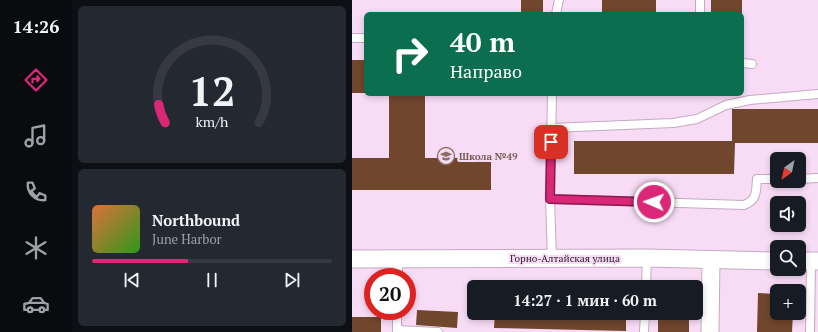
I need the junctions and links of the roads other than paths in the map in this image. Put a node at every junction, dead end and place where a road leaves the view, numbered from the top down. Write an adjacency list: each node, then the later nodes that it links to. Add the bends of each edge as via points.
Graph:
1 (559, 0): 3 (lane)
2 (700, 0): 4 (lane)
3 (556, 12)
4 (700, 12)
5 (352, 38): 6 (lane)
6 (364, 38)
7 (744, 64): 8 (lane)
8 (752, 64)
9 (818, 94): 11 (lane, via 750,100 726,105 697,119 673,123)
10 (552, 96): 11 (lane)
11 (552, 128): 15 (lane)
12 (818, 178): 14 (lane)
13 (770, 179): 15 (lane, via 757,179 756,195 744,205)
14 (806, 179)
15 (550, 199): 16 (lane)
16 (552, 258): 17 (street, Горно-Алтайская улица); 19 (street, Горно-Алтайская улица)
17 (647, 258): 20 (street, Горно-Алтайская улица); 24 (lane)
18 (352, 259): 19 (street, Горно-Алтайская улица)
19 (398, 259): 23 (lane)
20 (711, 260): 21 (street, Горно-Алтайская улица); 30 (street)
21 (770, 261)
22 (809, 261): 31 (lane)
23 (398, 268)
24 (646, 280)
25 (397, 320): 27 (lane)
26 (645, 320): 29 (lane)
27 (397, 331): 28 (lane)
28 (438, 332)
29 (644, 332)
30 (710, 332)
31 (810, 332)

